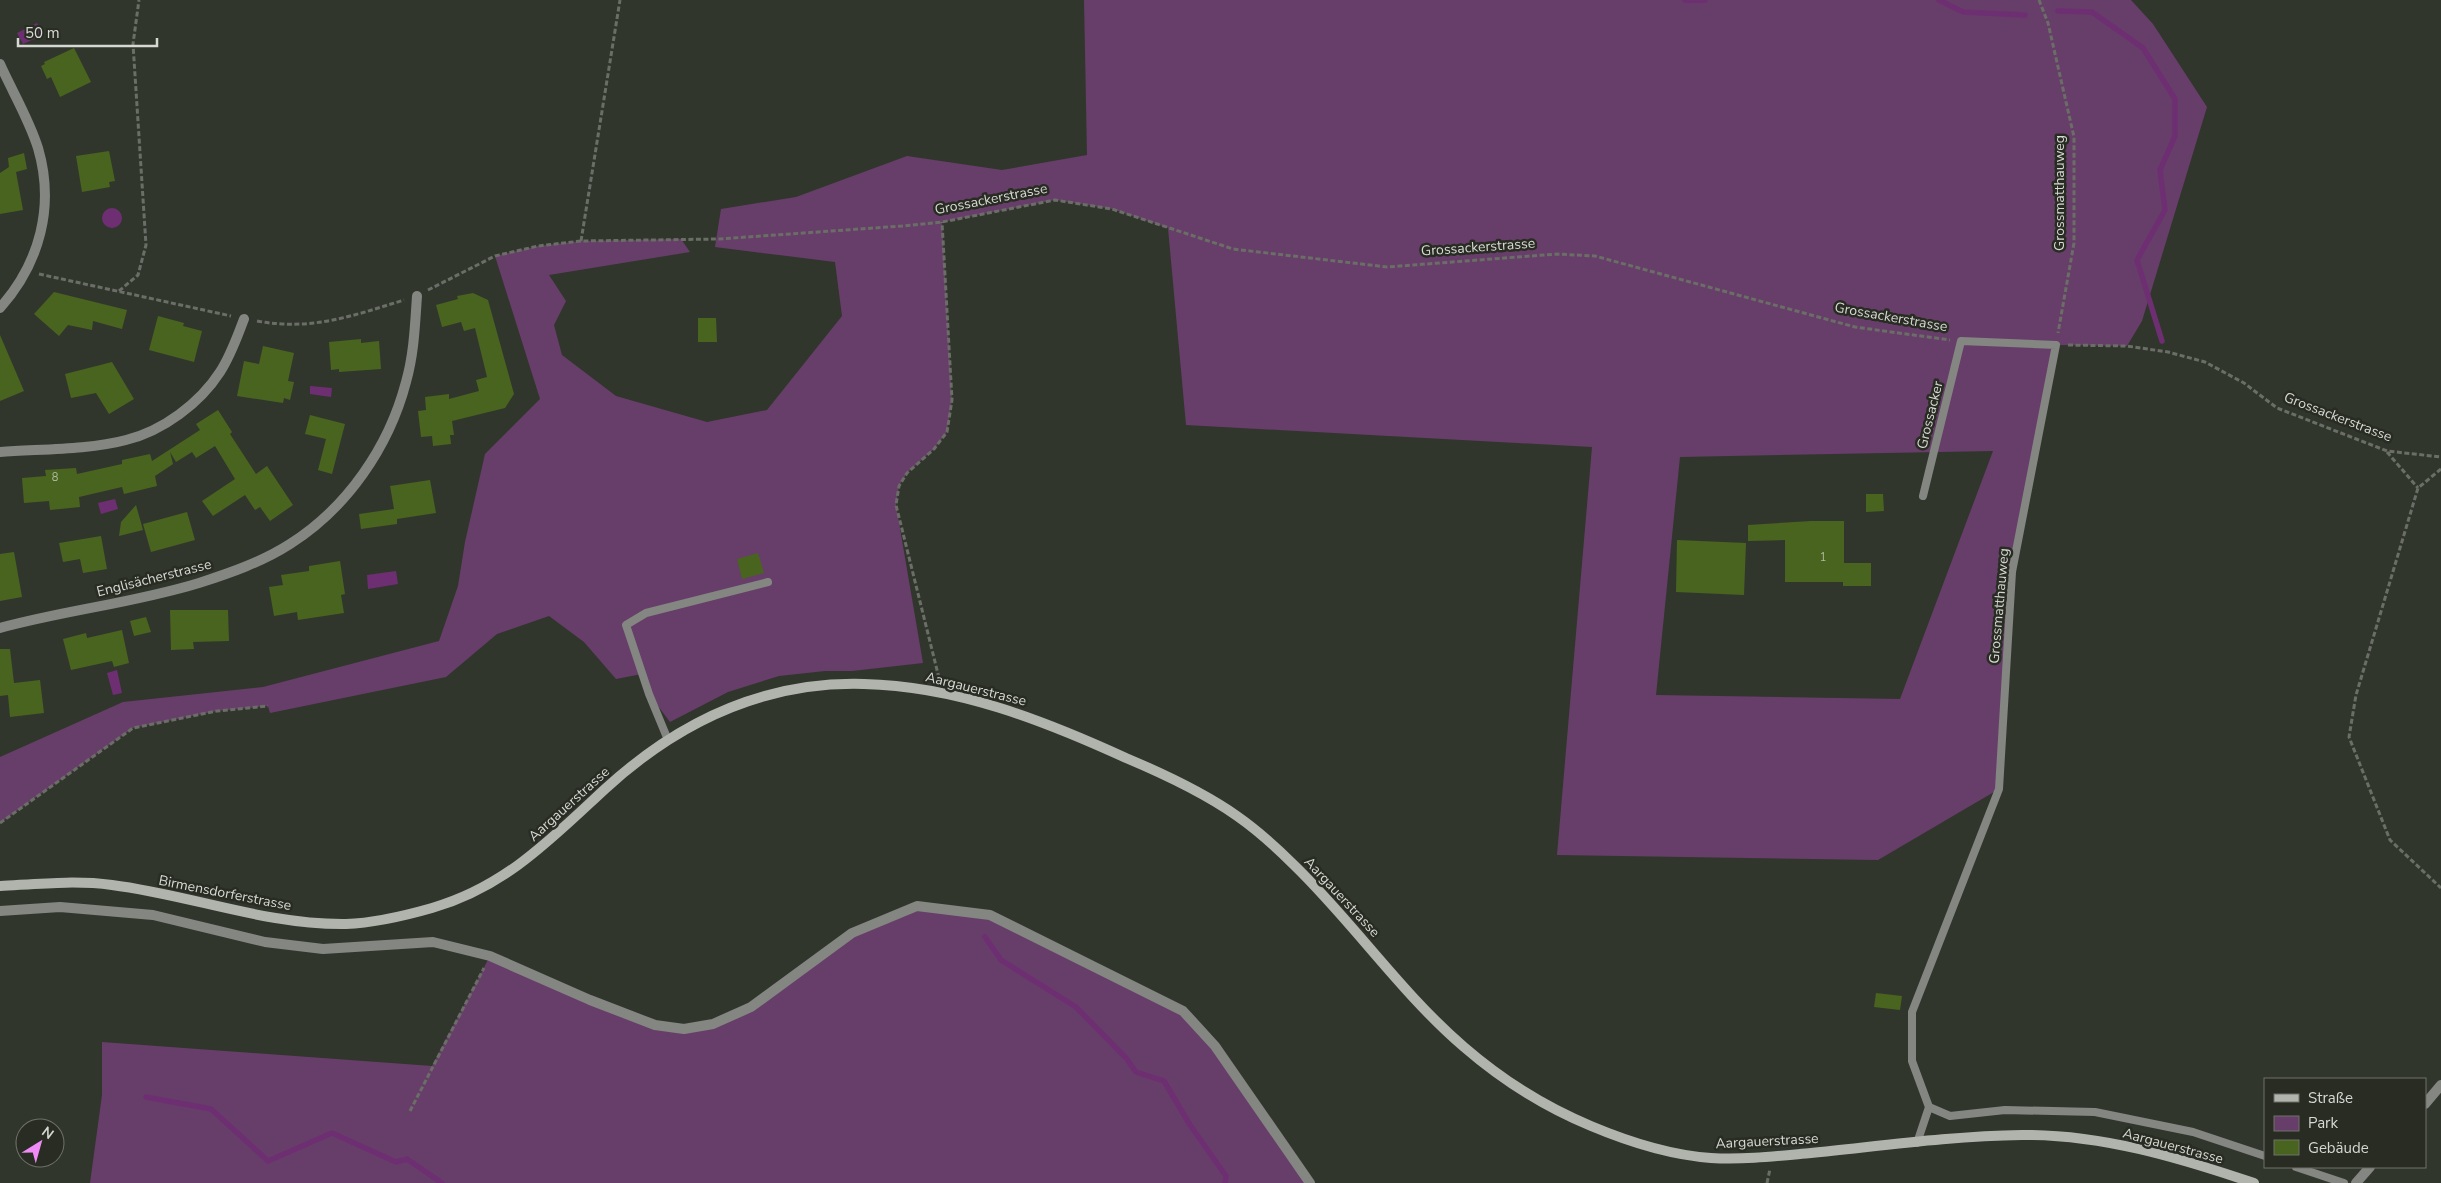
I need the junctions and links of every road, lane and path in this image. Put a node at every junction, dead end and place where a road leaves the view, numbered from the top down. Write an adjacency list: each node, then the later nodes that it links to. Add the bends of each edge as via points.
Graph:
1 (139, 0): 8 (path, via 132,44 146,245 138,275)
2 (620, 0): 6 (path)
3 (2039, 0): 13 (path, Grossmatthauweg, via 2048,23 2074,136 2074,243)
4 (0, 64): 7 (street, via 38,146 43,168 46,216)
5 (942, 222): 6 (path, Grossackerstrasse, via 719,239); 12 (path, Grossackerstrasse, via 1055,200 1112,210 1233,249 1378,266 1557,254 1595,256 1855,327); 22 (path, via 952,400 947,432 934,450 907,473 899,486 896,505)
6 (581, 240): 9 (path, Grossackerstrasse, via 495,256)
7 (26, 271): 8 (path, Grossackerstrasse); 10 (street)
8 (119, 292): 11 (path, Grossackerstrasse)
9 (417, 296): 11 (path, Grossackerstrasse, via 332,322 282,326); 21 (street, Englisächerstrasse, via 412,350 397,411 380,447 356,483 316,525 289,545 256,562 198,583)
10 (0, 308)
11 (244, 319): 15 (street, via 231,353 206,391 181,413 153,429 127,440 103,444)
12 (1961, 341): 13 (lane, Grossackerstrasse); 19 (lane, Grossacker)
13 (2056, 344): 14 (path, Grossackerstrasse, via 2127,346 2205,362 2244,383 2277,408); 33 (lane, Grossmatthauweg, via 2012,572 1999,789 1912,1012 1912,1061)
14 (2387, 451): 16 (path, Grossackerstrasse); 18 (path)
15 (0, 452)
16 (2441, 456)
17 (2441, 469): 18 (path)
18 (2418, 488): 27 (path, via 2356,695 2349,737 2390,840)
19 (1923, 496)
20 (768, 582): 24 (lane, via 646,613 626,625)
21 (0, 628)
22 (943, 693): 24 (main road, Aargauerstrasse, via 863,684 778,691 732,706); 35 (main road, Aargauerstrasse, via 1032,718 1080,737 1155,770 1230,811 1297,868 1429,1014 1464,1047 1508,1080 1584,1124 1642,1145 1710,1158 1774,1156)
23 (268, 706): 25 (path, via 217,711 133,728)
24 (668, 740): 28 (main road, Aargauerstrasse, via 634,764 524,862 480,888)
25 (0, 823)
26 (0, 886): 28 (main road, Birmensdorferstrasse, via 53,882 115,885 264,917 314,923 350,924 379,920)
27 (2441, 888)
28 (444, 904)
29 (0, 911): 30 (street, via 60,907 153,915 275,943 323,949 434,942)
30 (490, 956): 34 (path); 39 (street, via 599,1004 655,1025 684,1029 713,1024 751,1007 852,933 917,906 990,915 1183,1011 1216,1046)
31 (2441, 1085): 32 (street)
32 (2426, 1103)
33 (1929, 1107): 35 (lane); 36 (lane, via 1950,1116 2004,1110 2095,1112 2193,1132)
34 (410, 1111)
35 (1917, 1143): 40 (main road, Aargauerstrasse, via 2023,1135 2081,1139 2144,1151)
36 (2264, 1156)
37 (2299, 1168): 41 (lane)
38 (2369, 1168): 42 (street)
39 (1310, 1183)
40 (2254, 1183)
41 (2344, 1183)
42 (2356, 1183)

